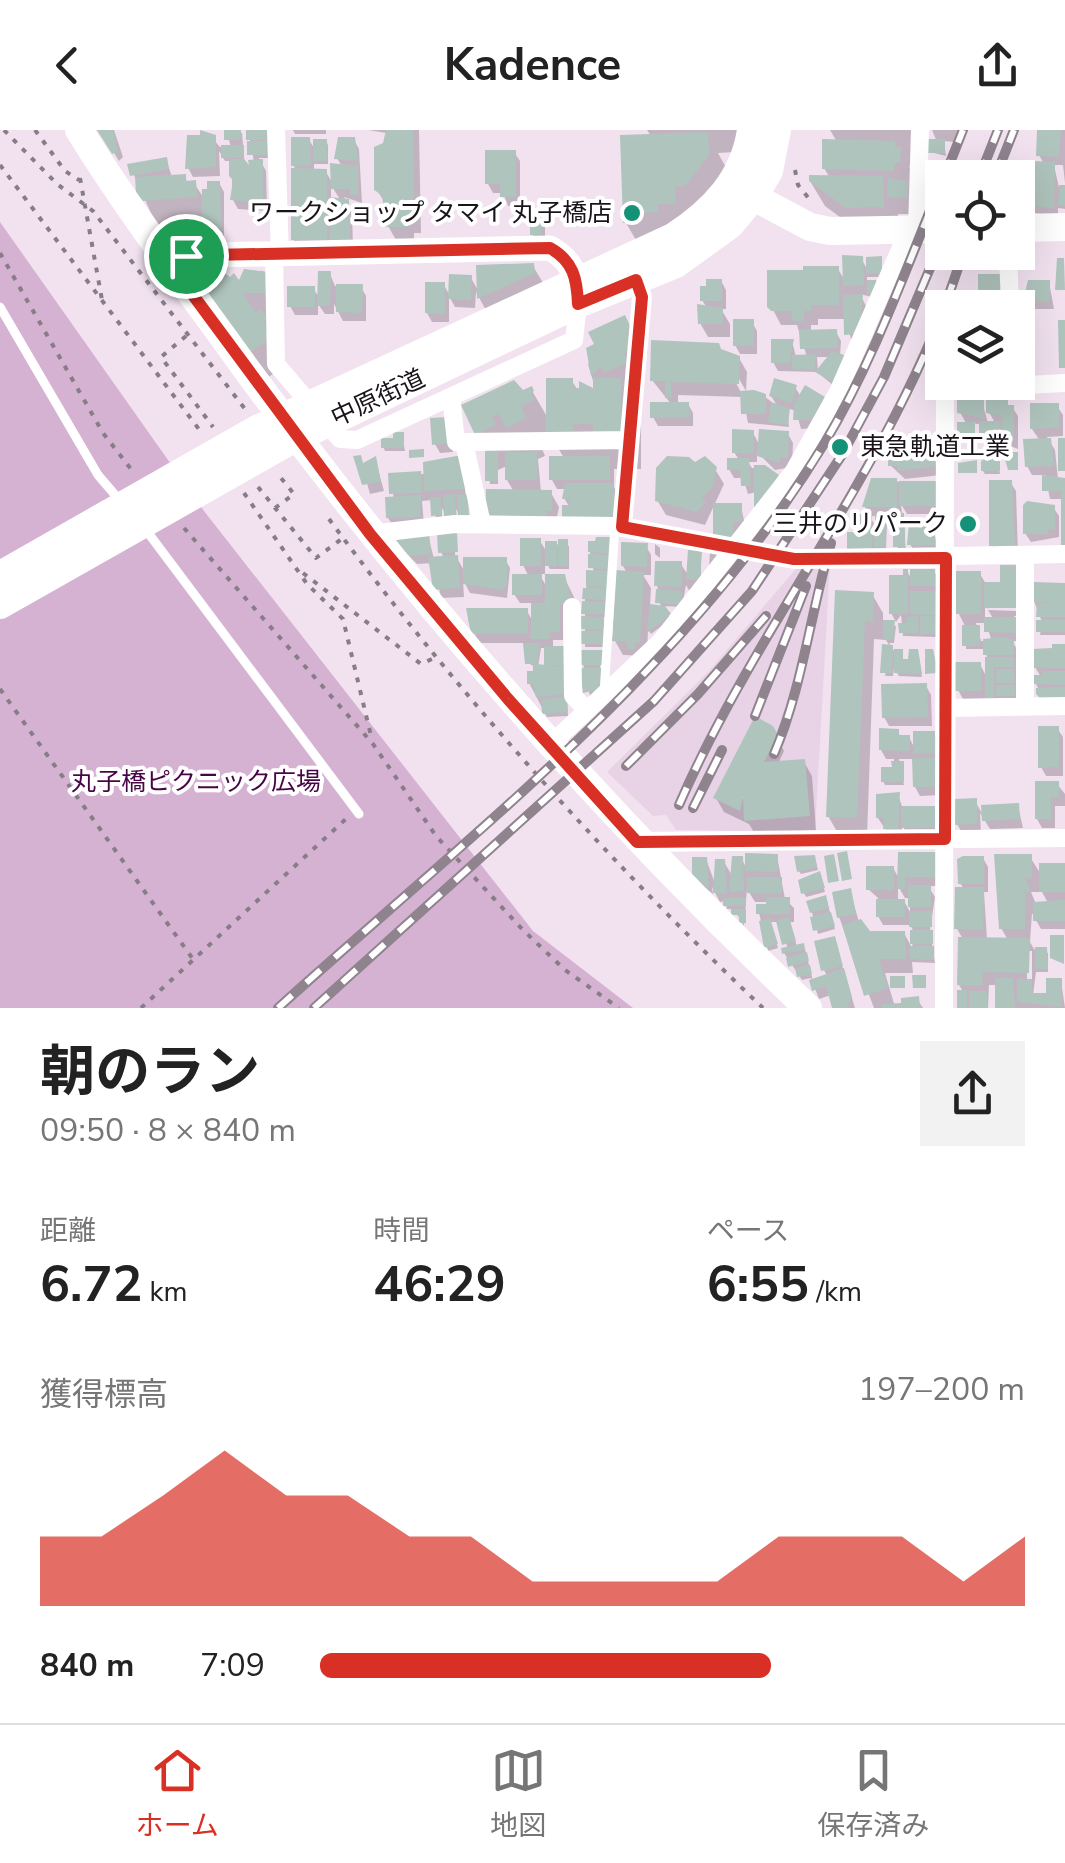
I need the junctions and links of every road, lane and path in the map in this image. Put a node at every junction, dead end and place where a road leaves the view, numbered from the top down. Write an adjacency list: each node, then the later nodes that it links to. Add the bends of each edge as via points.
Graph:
1 (4, 130): 14 (path)
2 (35, 130): 11 (path)
3 (79, 130): 18 (main road)
4 (276, 130): 19 (street)
5 (752, 130): 12 (main road)
6 (777, 130): 12 (main road, via 769,171)
7 (920, 130): 17 (street)
8 (796, 164): 13 (path, via 798,185)
9 (0, 165): 22 (path)
10 (86, 170): 11 (path)
11 (79, 180): 14 (path)
12 (743, 190): 17 (main road, via 820,229); 20 (main road, 中原街道, via 707,244); 21 (main road, 中原街道)
13 (817, 206)
14 (87, 207): 22 (path); 24 (path)
15 (1065, 227): 16 (main road)
16 (1035, 228)
17 (923, 229): 40 (street, via 794,471)
18 (164, 256): 19 (street); 30 (main road)
19 (277, 256): 21 (street, via 550,248 567,258); 30 (street)
20 (636, 280): 21 (main road, 中原街道); 31 (street, via 642,297)
21 (578, 293): 28 (street, via 574,340); 30 (main road, 中原街道, via 430,361)
22 (102, 301): 33 (path)
23 (0, 307): 57 (lane, via 98,475 197,593)
24 (188, 334): 25 (path); 30 (path)
25 (161, 357)
26 (1035, 384): 27 (street)
27 (1065, 384)
28 (451, 397): 30 (street, via 358,440); 32 (street, via 456,442)
29 (945, 400): 44 (street)
30 (268, 418): 35 (path, via 294,494); 39 (main road); 46 (main road, 中原街道); 47 (main road, 中原街道)
31 (629, 440): 32 (street); 38 (street)
32 (464, 442): 37 (street)
33 (209, 443)
34 (238, 485): 45 (path)
35 (274, 508)
36 (321, 508): 39 (path)
37 (482, 524): 38 (street); 39 (street)
38 (618, 527): 40 (street); 51 (lane)
39 (356, 536): 43 (path); 49 (path); 56 (main road)
40 (738, 547): 44 (street, via 794,559); 51 (street, via 661,642)
41 (1065, 554): 42 (street)
42 (1025, 555): 44 (street); 53 (street)
43 (316, 558)
44 (946, 558): 54 (street)
45 (303, 573): 49 (path, via 421,664); 65 (path, via 343,619 374,744 436,836 522,930)
46 (0, 574)
47 (0, 605)
48 (572, 607): 55 (street, via 573,696)
49 (434, 658): 62 (path)
50 (0, 689): 63 (path)
51 (604, 694): 55 (street)
52 (1065, 706): 53 (street)
53 (1025, 707): 54 (street)
54 (945, 708): 59 (street)
55 (587, 710): 56 (street)
56 (550, 745): 60 (main road)
57 (355, 814): 63 (path)
58 (1065, 838): 59 (street)
59 (945, 839): 60 (street); 68 (street)
60 (637, 842): 67 (main road)
61 (644, 882): 62 (path)
62 (644, 892): 66 (path)
63 (194, 962): 64 (path)
64 (141, 1008)
65 (618, 1008)
66 (763, 1008)
67 (808, 1008)
68 (944, 1008)

